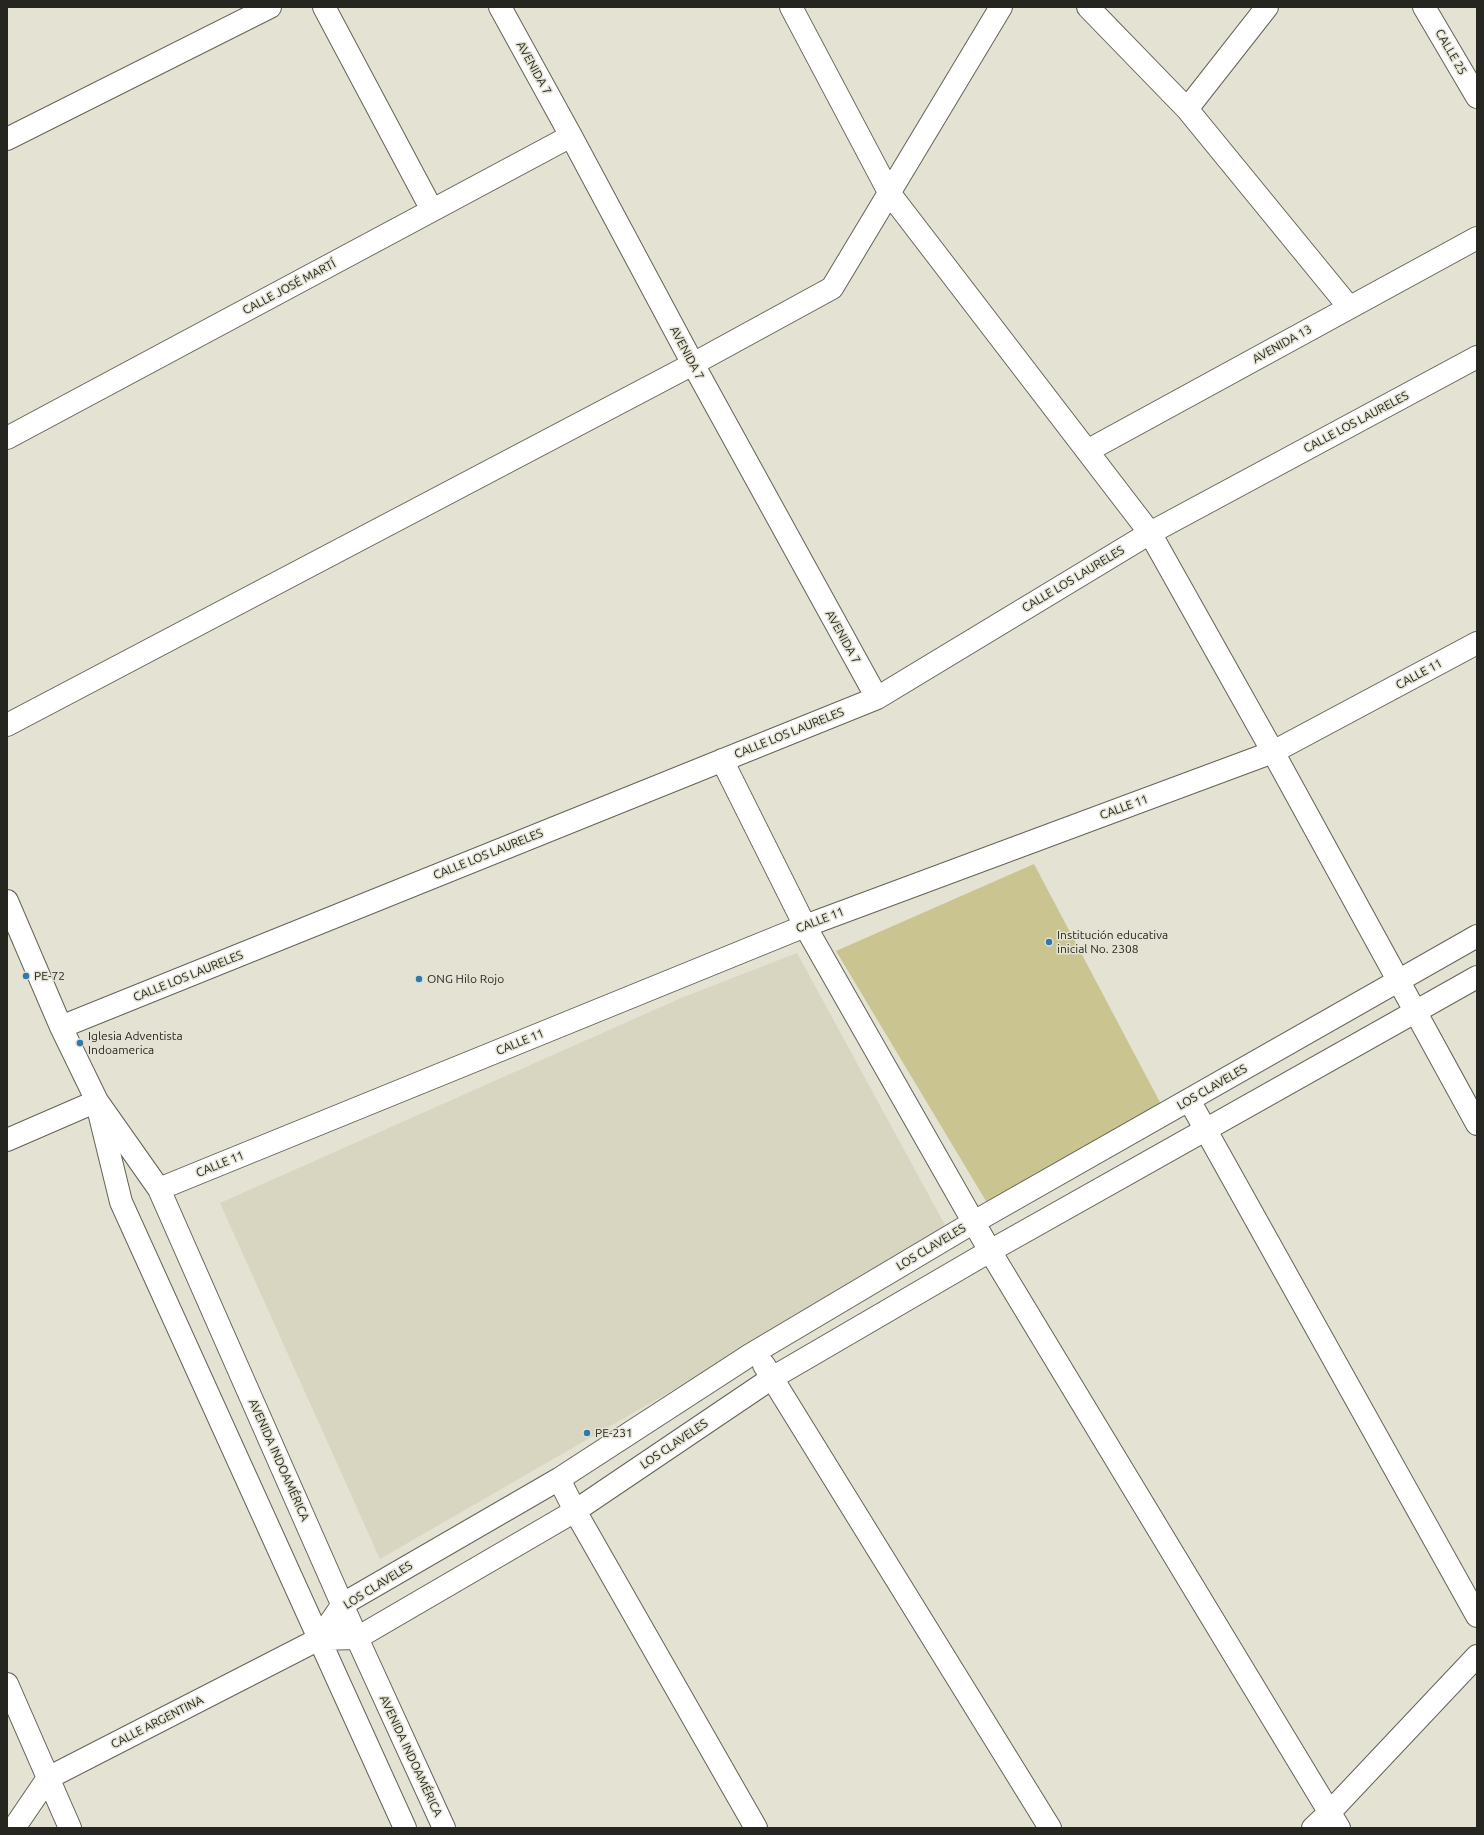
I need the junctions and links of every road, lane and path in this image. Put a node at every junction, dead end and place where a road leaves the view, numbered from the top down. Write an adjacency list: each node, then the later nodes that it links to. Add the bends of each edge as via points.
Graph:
1 (270, 7): 12 (street)
2 (324, 7): 14 (street)
3 (500, 7): 11 (street, AVENIDA 7)
4 (791, 7): 13 (street)
5 (1001, 7): 13 (street)
6 (1088, 7): 10 (street)
7 (1267, 7): 10 (street)
8 (1424, 7): 9 (street, CALLE 25)
9 (1477, 97)
10 (1187, 109): 16 (street)
11 (571, 136): 14 (street, CALLE JOSÉ MARTÍ); 18 (street, AVENIDA 7)
12 (7, 139)
13 (890, 194): 18 (street, via 832,288); 20 (street)
14 (432, 210): 19 (street, CALLE JOSÉ MARTÍ)
15 (1477, 238): 16 (street, AVENIDA 13)
16 (1349, 307): 20 (street, AVENIDA 13)
17 (1477, 357): 21 (street, CALLE LOS LAURELES)
18 (693, 364): 23 (street, AVENIDA 7); 24 (street)
19 (7, 438)
20 (1087, 451): 21 (street)
21 (1150, 533): 23 (street, CALLE LOS LAURELES); 25 (street)
22 (1477, 643): 25 (street, CALLE 11)
23 (877, 698): 26 (street, CALLE LOS LAURELES)
24 (7, 725)
25 (1273, 752): 28 (street, CALLE 11); 31 (street)
26 (722, 760): 28 (street); 33 (street, CALLE LOS LAURELES)
27 (7, 901): 33 (street, AVENIDA INDOAMÉRICA)
28 (805, 926): 39 (street, CALLE 11); 40 (street)
29 (1477, 936): 31 (street, LOS CLAVELES)
30 (1477, 977): 32 (street, LOS CLAVELES)
31 (1399, 981): 32 (street); 34 (street, LOS CLAVELES)
32 (1416, 1013): 36 (street); 37 (street, LOS CLAVELES)
33 (61, 1027): 35 (street, AVENIDA INDOAMÉRICA)
34 (1189, 1100): 37 (street); 40 (street, LOS CLAVELES)
35 (97, 1101): 38 (street); 39 (street, AVENIDA INDOAMÉRICA); 49 (street, AVENIDA INDOAMÉRICA, via 121,1202)
36 (1477, 1124)
37 (1206, 1129): 41 (street, LOS CLAVELES); 47 (street)
38 (7, 1140)
39 (159, 1189): 46 (street, AVENIDA INDOAMÉRICA)
40 (974, 1222): 41 (street); 42 (street, LOS CLAVELES)
41 (990, 1251): 43 (street, LOS CLAVELES); 53 (street)
42 (757, 1352): 43 (street); 44 (street, LOS CLAVELES)
43 (772, 1378): 45 (street, LOS CLAVELES); 59 (street)
44 (559, 1479): 45 (street); 46 (street, LOS CLAVELES)
45 (575, 1511): 48 (street, LOS CLAVELES); 58 (street)
46 (343, 1604): 48 (street, AVENIDA INDOAMÉRICA); 49 (street, LOS CLAVELES)
47 (1477, 1616)
48 (357, 1638): 49 (street, LOS CLAVELES); 57 (street, AVENIDA INDOAMÉRICA)
49 (318, 1639): 52 (street, CALLE ARGENTINA); 56 (street, AVENIDA INDOAMÉRICA)
50 (1477, 1656): 53 (street)
51 (7, 1684): 52 (street)
52 (48, 1778): 54 (street, CALLE ARGENTINA); 55 (street)
53 (1334, 1820): 60 (street)
54 (14, 1828)
55 (70, 1828)
56 (405, 1828)
57 (444, 1828)
58 (756, 1828)
59 (1050, 1828)
60 (1313, 1828)

